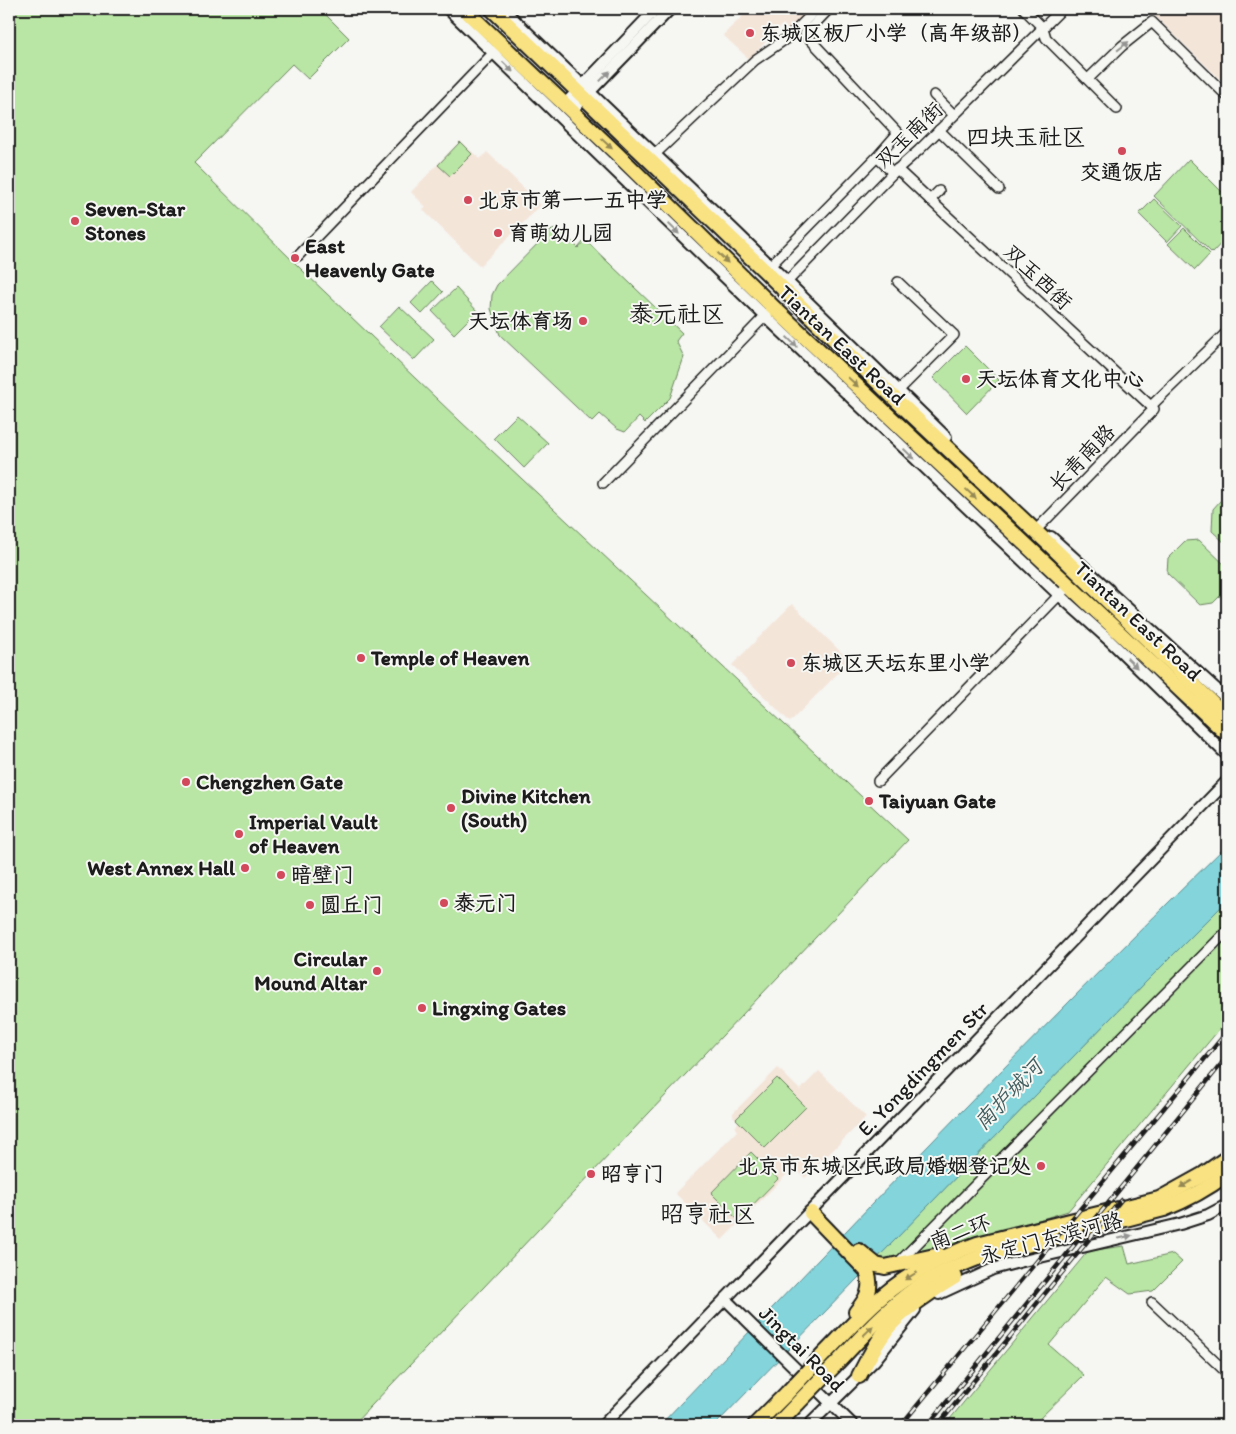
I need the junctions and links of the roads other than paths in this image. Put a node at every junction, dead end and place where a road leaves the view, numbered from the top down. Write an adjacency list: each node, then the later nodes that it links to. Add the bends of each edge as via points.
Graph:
1 (448, 9): 12 (street)
2 (464, 9): 12 (main road, Tiantan East Road)
3 (492, 9): 14 (main road, Tiantan East Road)
4 (503, 9): 14 (street)
5 (656, 9): 14 (street)
6 (670, 9): 14 (street, one-way to 6)
7 (817, 9): 21 (street, via 790,36 755,60)
8 (829, 9): 22 (street, via 805,34 898,133)
9 (1024, 9): 11 (street)
10 (1062, 9): 11 (street, 双玉南街)
11 (1043, 28): 13 (street, via 1046,38); 19 (street, 双玉南街)
12 (497, 49): 17 (main road, Tiantan East Road); 27 (street); 31 (street, one-way to 31)
13 (1088, 80): 16 (street, one-way to 16, via 1152,22); 18 (street)
14 (584, 91): 17 (street); 21 (main road, Tiantan East Road)
15 (934, 94): 19 (street)
16 (1227, 96)
17 (567, 108): 31 (main road, Tiantan East Road, one-way to 31, via 624,161)
18 (1117, 109)
19 (954, 115): 20 (street, 双玉南街)
20 (939, 130): 23 (street, 双玉南街); 24 (street)
21 (652, 157): 28 (main road, Tiantan East Road)
22 (877, 157): 23 (street, 双玉西街); 28 (street)
23 (895, 171): 26 (street, 双玉西街); 30 (street, 双玉南街)
24 (999, 189)
25 (939, 191): 26 (street)
26 (930, 200): 34 (street, 双玉西街)
27 (298, 256)
28 (768, 268): 30 (main road, Tiantan East Road)
29 (898, 282): 33 (street, via 954,335)
30 (784, 285): 33 (main road, Tiantan East Road)
31 (769, 312): 35 (street); 38 (main road, Tiantan East Road, one-way to 38); 40 (street, one-way to 40)
32 (1227, 332): 34 (street, 长青南路)
33 (895, 394): 36 (main road, Tiantan East Road)
34 (1153, 408): 36 (street, 长青南路)
35 (603, 483)
36 (1038, 529): 37 (main road, Tiantan East Road); 39 (street)
37 (1070, 566): 39 (street); 43 (main road, Tiantan East Road)
38 (1069, 585): 40 (street); 41 (street); 43 (main road, Tiantan East Road)
39 (1109, 590): 42 (street)
40 (1059, 595): 41 (street); 48 (street)
41 (1108, 639): 46 (street, one-way to 46)
42 (1227, 699)
43 (1202, 701): 44 (main road); 45 (main road)
44 (1227, 717)
45 (1227, 735): 46 (street)
46 (1218, 746): 47 (street)
47 (1227, 755)
48 (878, 781)
49 (1227, 781): 54 (street, E. Yongdingmen Str)
50 (1227, 931): 58 (street)
51 (1227, 1158): 57 (main road, 南二环, one-way to 57, via 1159,1198)
52 (1227, 1174): 56 (main road, 南二环, via 1212,1186 1164,1209)
53 (1227, 1205): 63 (street, 永定门东滨河路, one-way to 53, via 911,1314 953,1286 993,1269 1180,1224)
54 (813, 1210): 55 (main road); 59 (street, E. Yongdingmen Str)
55 (830, 1227): 58 (main road, via 876,1265); 61 (main road, via 867,1271 870,1282 865,1302)
56 (1014, 1248): 63 (main road, via 954,1277 908,1310 888,1327); 67 (main road, 南二环, one-way to 56, bridge, via 873,1326 915,1289 952,1268)
57 (954, 1252): 58 (main road); 61 (main road, 南二环, one-way to 61, via 909,1276 877,1301)
58 (890, 1266)
59 (724, 1299): 64 (street, Jingtai Road); 65 (street, E. Yongdingmen Str)
60 (1152, 1302): 62 (street)
61 (824, 1354): 66 (main road, 南二环, bridge)
62 (1227, 1373)
63 (859, 1376): 64 (street, 永定门东滨河路)
64 (831, 1404): 68 (street, 永定门东滨河路); 69 (street, Jingtai Road)
65 (603, 1425)
66 (755, 1425)
67 (777, 1425)
68 (809, 1425)
69 (853, 1425)

